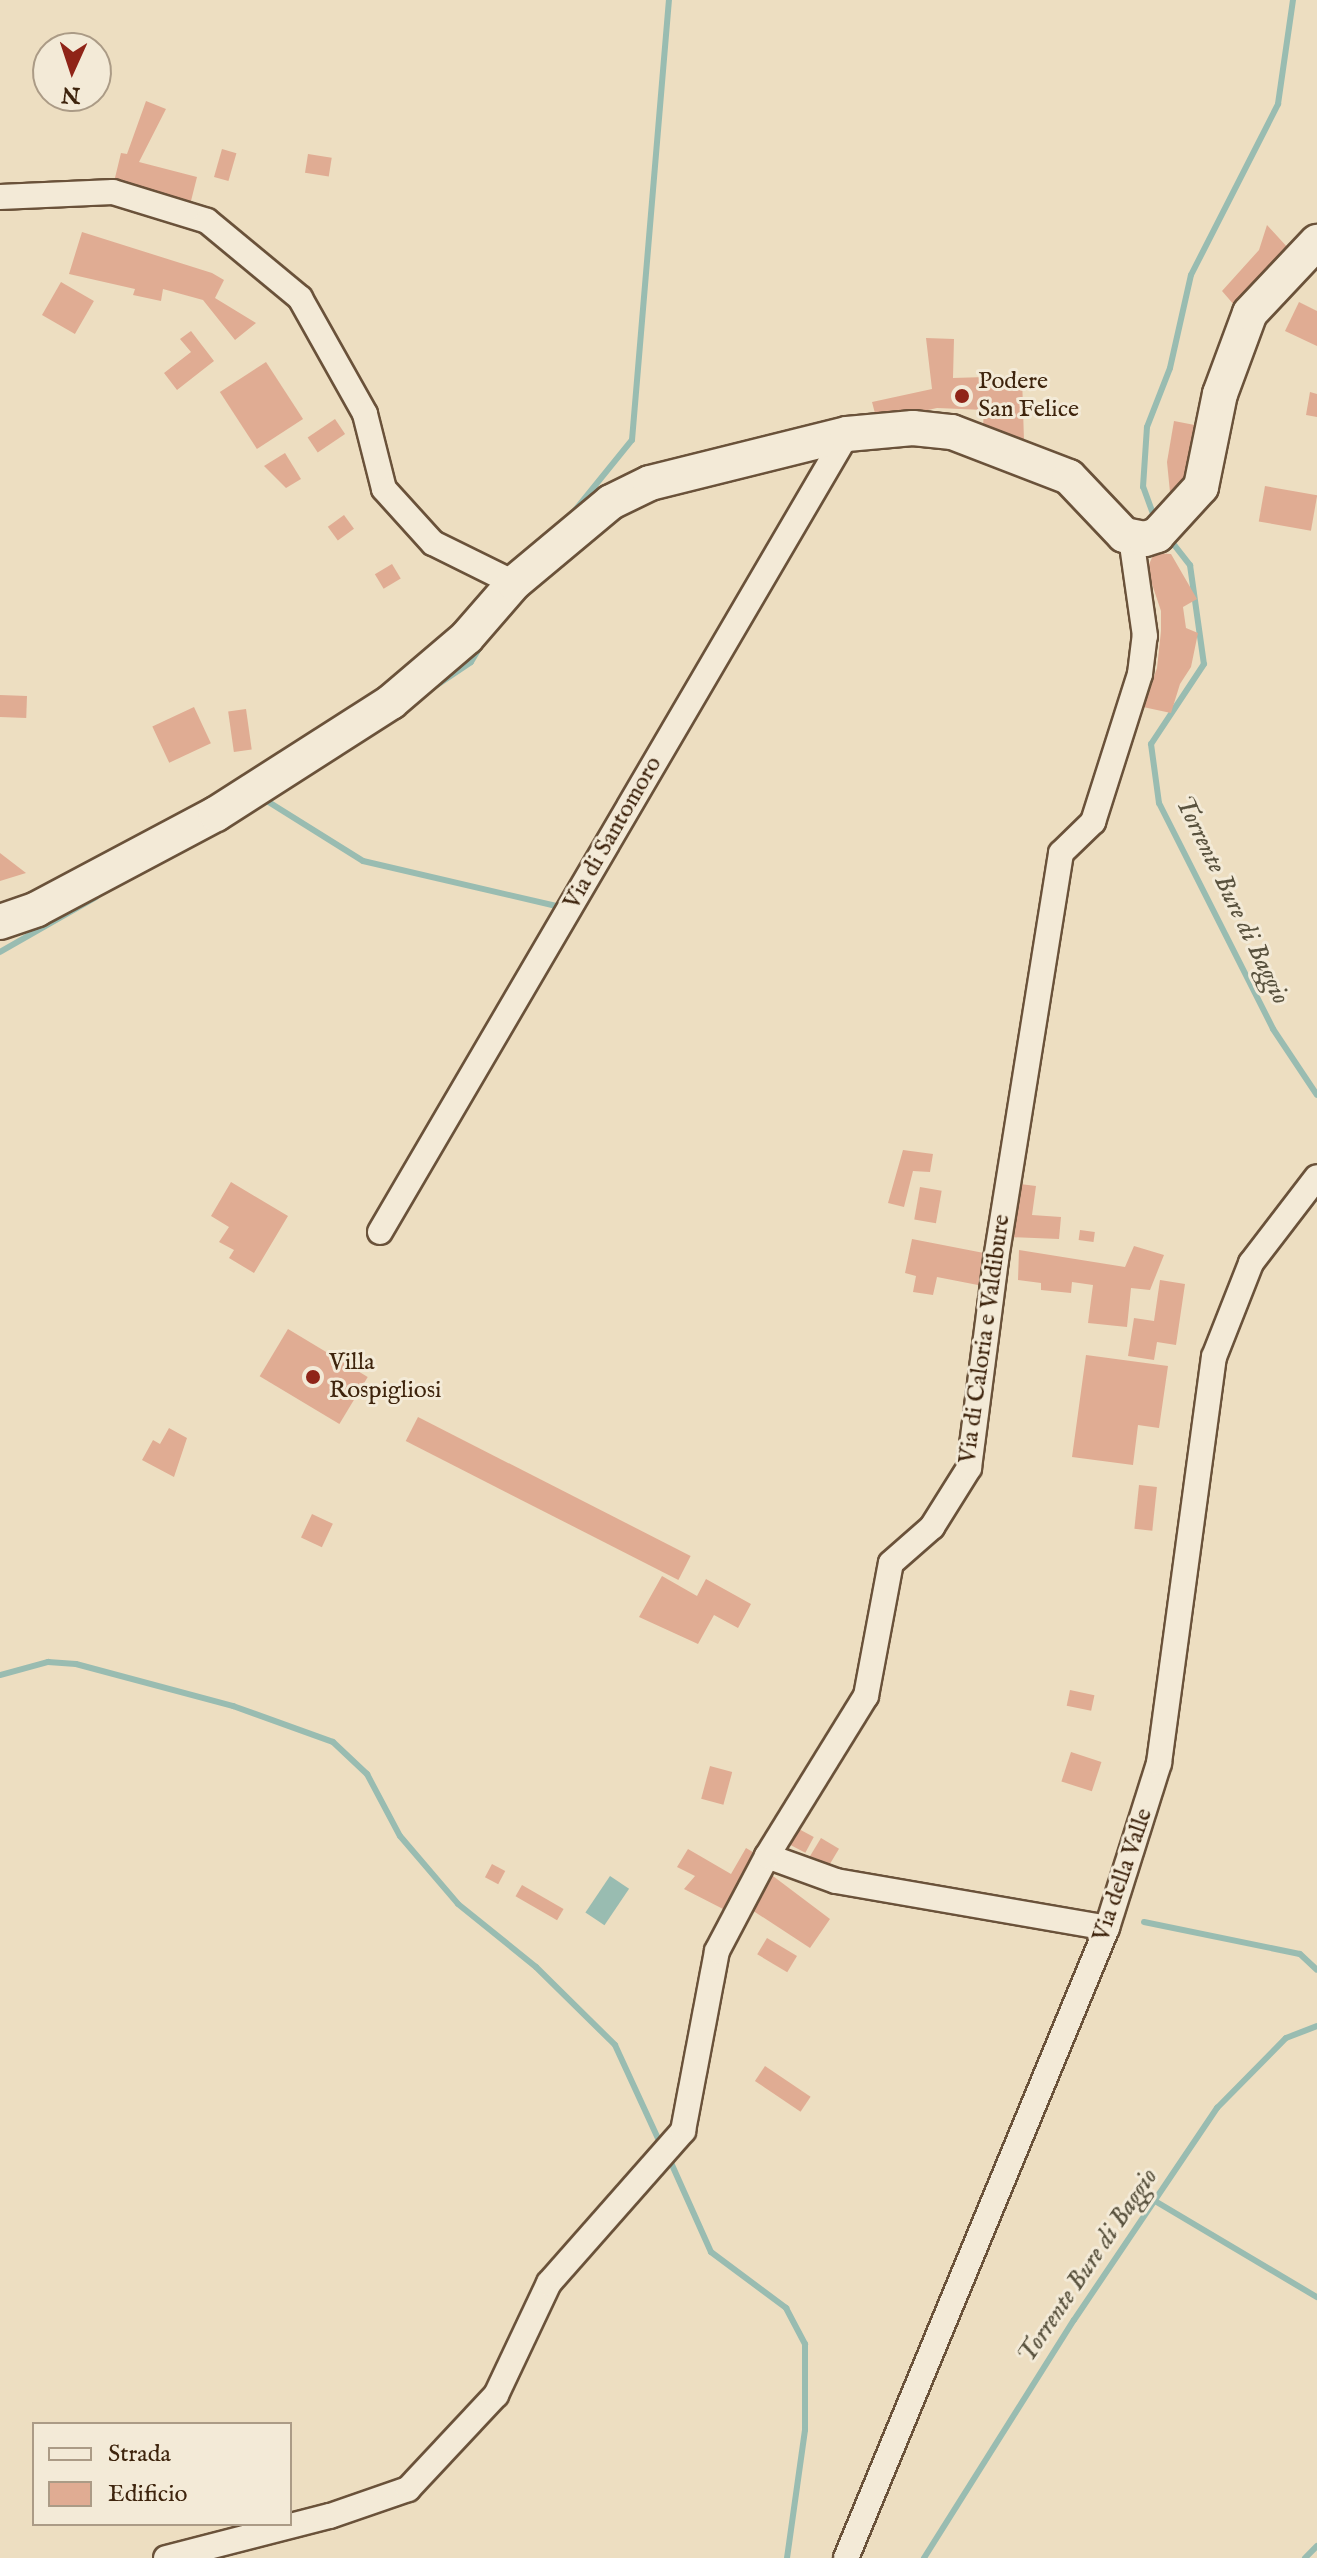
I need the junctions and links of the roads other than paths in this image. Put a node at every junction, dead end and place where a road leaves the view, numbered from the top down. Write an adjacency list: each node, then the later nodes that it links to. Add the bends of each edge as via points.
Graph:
1 (0, 197): 5 (street, via 113,192 207,221 300,298 365,414 384,489 433,543)
2 (1317, 242): 4 (main road, via 1250,313 1220,394 1205,475)
3 (847, 434): 4 (main road, via 913,428 991,444 1069,477); 5 (main road, via 650,483 611,502); 8 (street, Via di Santomoro)
4 (1155, 530): 9 (street, Via di Caloria e Valdibure, via 1140,674 1093,822 1061,853 996,1259 969,1468 932,1527 891,1563 866,1696)
5 (514, 583): 6 (main road, via 467,637 391,702 283,774 107,874)
6 (0, 922)
7 (1317, 1177): 10 (street, Via della Valle, via 1251,1263 1218,1341 1159,1763)
8 (380, 1232)
9 (767, 1856): 10 (street, via 836,1881); 12 (street, Via di Caloria e Valdibure, via 717,1951 683,2131 549,2283 496,2395 408,2489)
10 (1107, 1928): 14 (street, Via della Valle)
11 (291, 2526): 13 (street, Via di Caloria e Valdibure)
12 (292, 2526)
13 (166, 2558)
14 (846, 2558)

